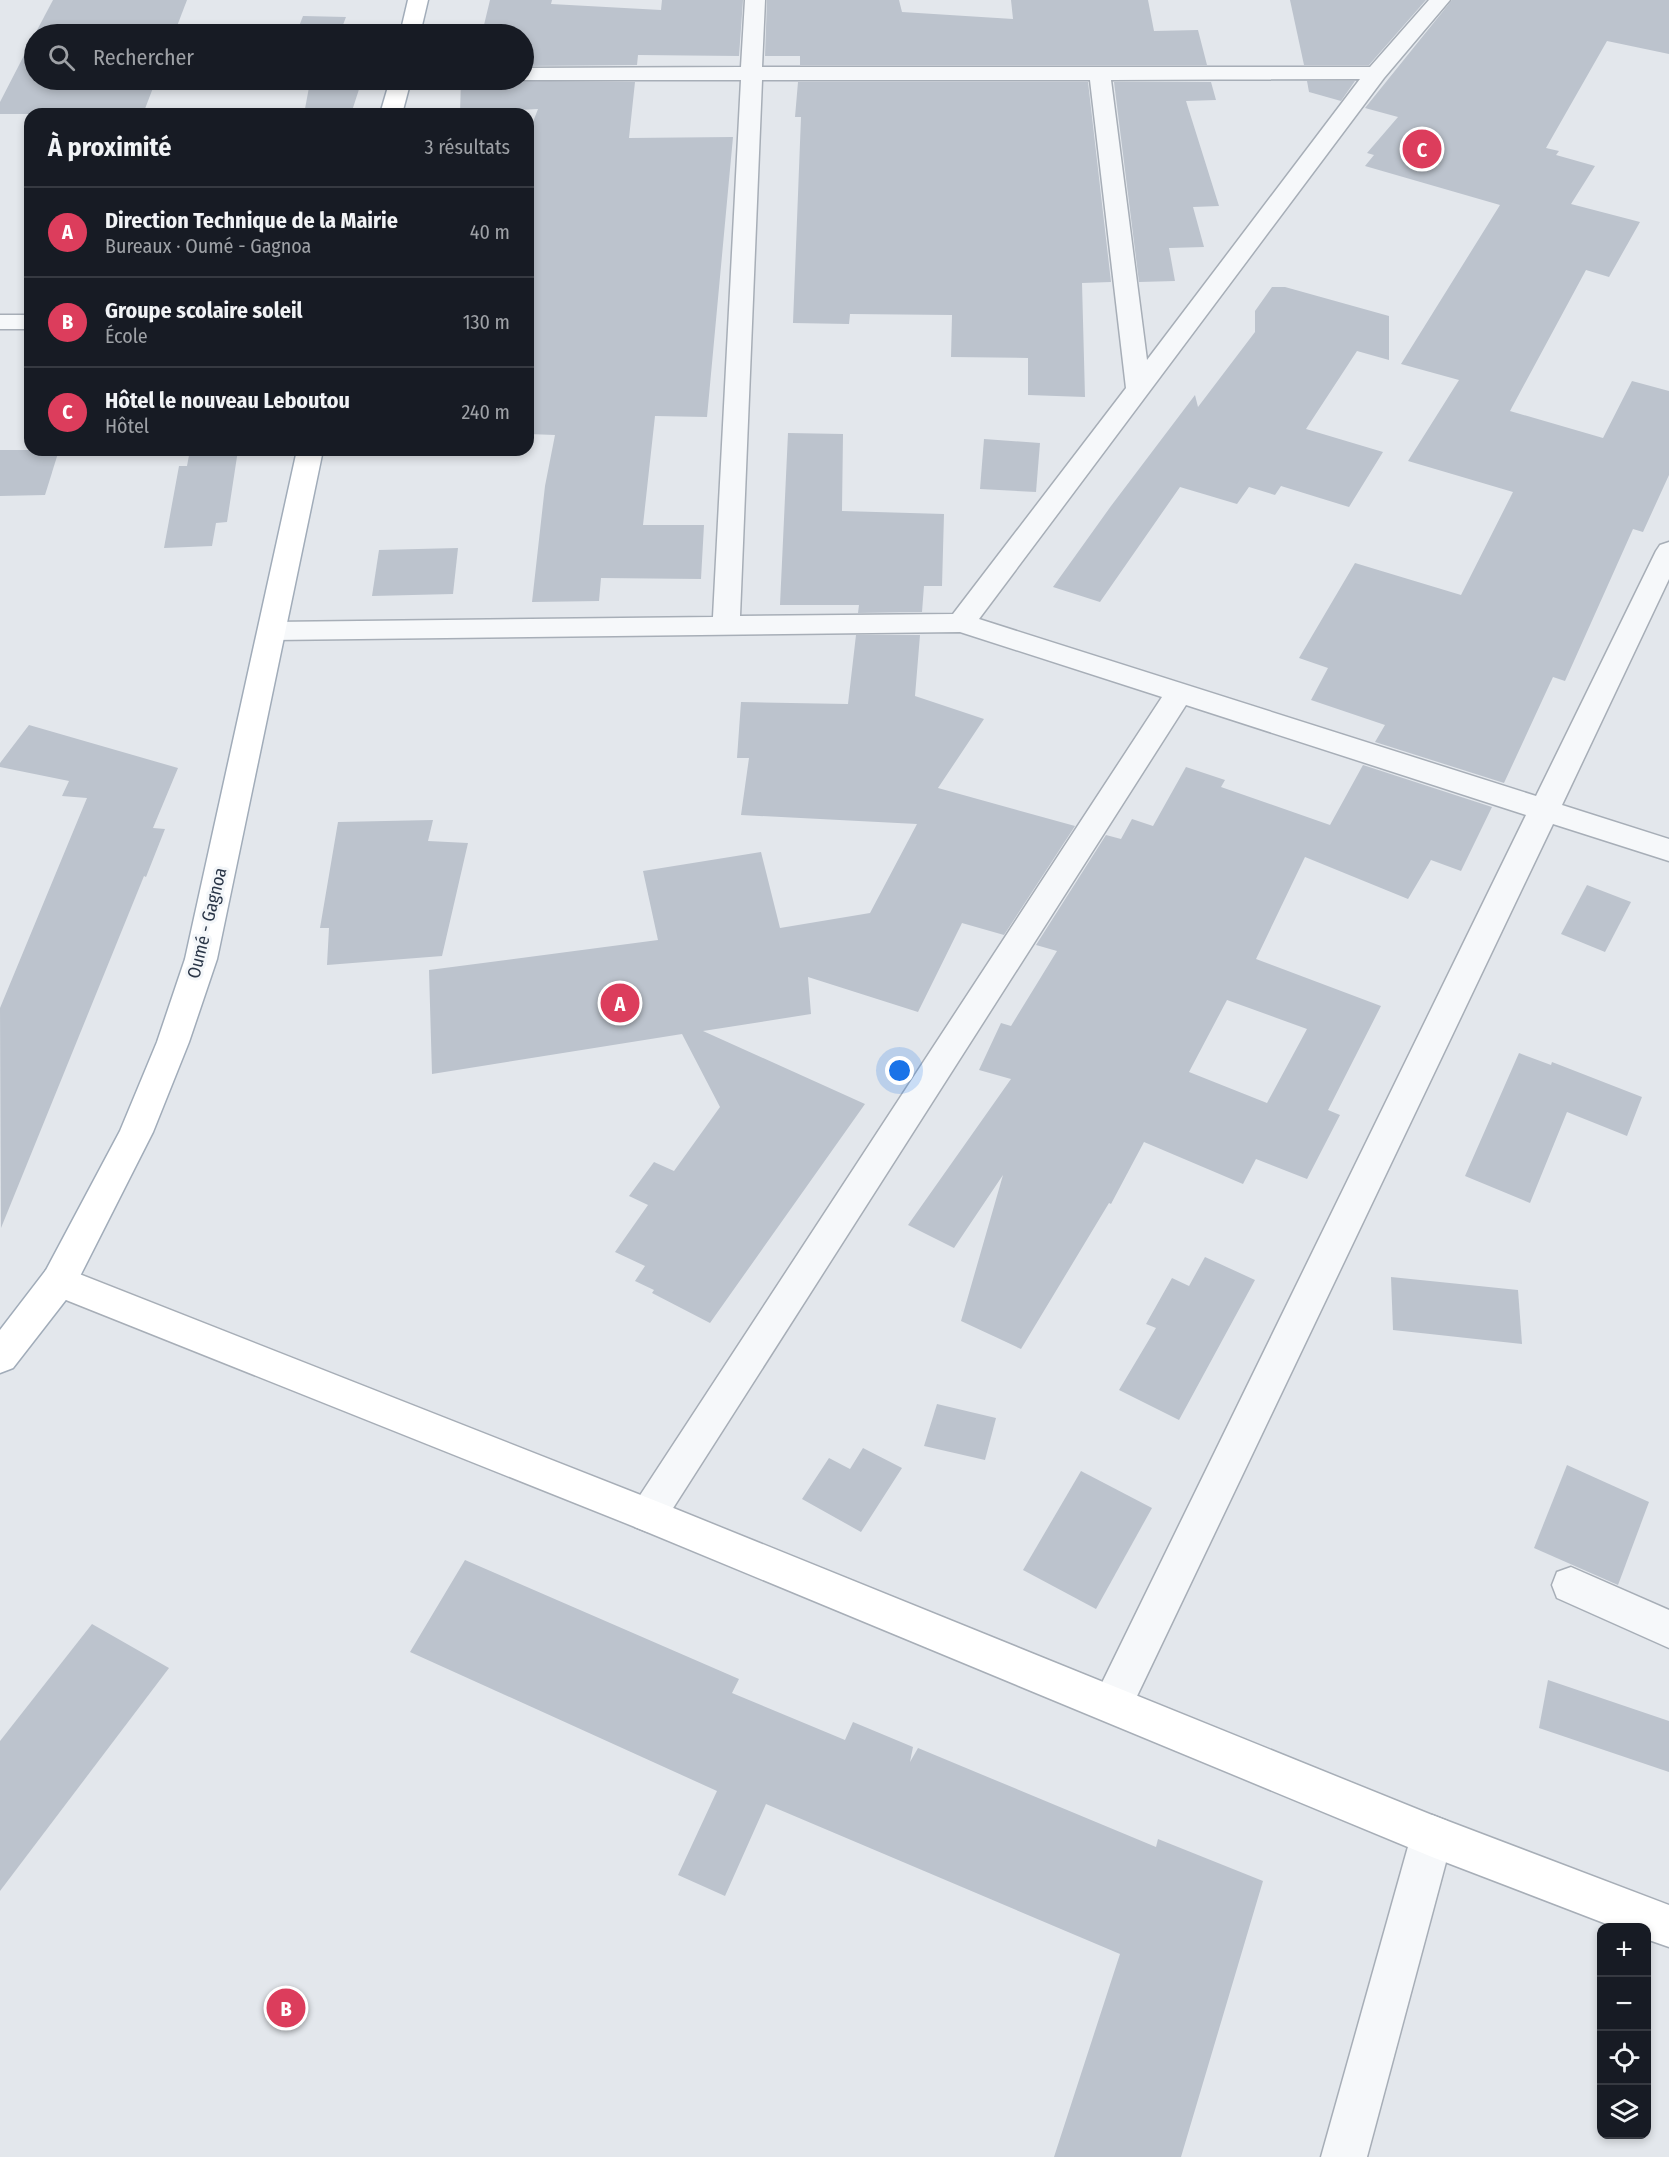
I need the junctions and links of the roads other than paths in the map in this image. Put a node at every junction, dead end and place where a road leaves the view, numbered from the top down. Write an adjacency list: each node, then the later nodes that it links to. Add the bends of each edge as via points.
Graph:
1 (418, 0): 4 (main road)
2 (755, 0): 7 (street)
3 (1440, 0): 5 (street)
4 (412, 24)
5 (1376, 73): 8 (street); 13 (street)
6 (534, 74): 7 (street)
7 (751, 74): 8 (street); 17 (street)
8 (1100, 74): 13 (street)
9 (397, 90): 10 (main road)
10 (393, 108)
11 (0, 322): 12 (street)
12 (24, 322)
13 (1138, 388): 16 (street)
14 (309, 456): 18 (main road, Oumé - Gagnoa)
15 (1669, 551): 20 (street)
16 (961, 623): 17 (street); 19 (street)
17 (726, 626): 18 (street)
18 (273, 631): 22 (main road, Oumé - Gagnoa, via 201,959 135,1132)
19 (1179, 693): 20 (street); 24 (street)
20 (1544, 810): 21 (street); 27 (street)
21 (1669, 850)
22 (59, 1281): 23 (main road, Oumé - Gagnoa); 24 (main road)
23 (0, 1356)
24 (648, 1515): 27 (main road)
25 (1571, 1585): 26 (street)
26 (1669, 1629)
27 (1113, 1703): 28 (main road)
28 (1432, 1836): 29 (main road); 30 (street)
29 (1669, 1926)
30 (1344, 2157)

